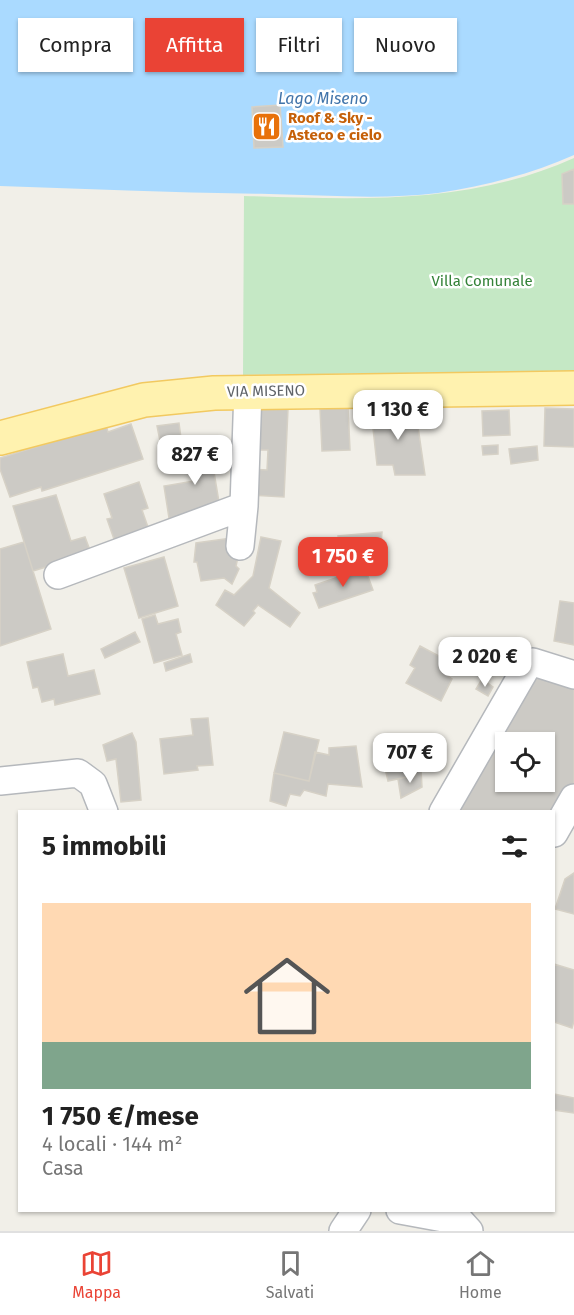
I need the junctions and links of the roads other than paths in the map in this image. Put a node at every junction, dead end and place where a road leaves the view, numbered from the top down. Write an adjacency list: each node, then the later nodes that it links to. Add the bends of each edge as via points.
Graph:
1 (574, 388): 2 (main road, VIA MISENO)
2 (248, 390): 3 (main road, VIA MISENO, via 144,400); 4 (street)
3 (0, 438)
4 (244, 506): 5 (street); 6 (street)
5 (240, 546)
6 (58, 575)
7 (574, 675): 11 (street, via 533,662 526,668)
8 (0, 781): 10 (street, via 78,773 93,784)
9 (574, 798): 12 (street)
10 (103, 810)
11 (444, 810)
12 (555, 831)
13 (356, 1212): 15 (street)
14 (411, 1212): 16 (street, via 460,1221)
15 (343, 1231)
16 (470, 1231)

